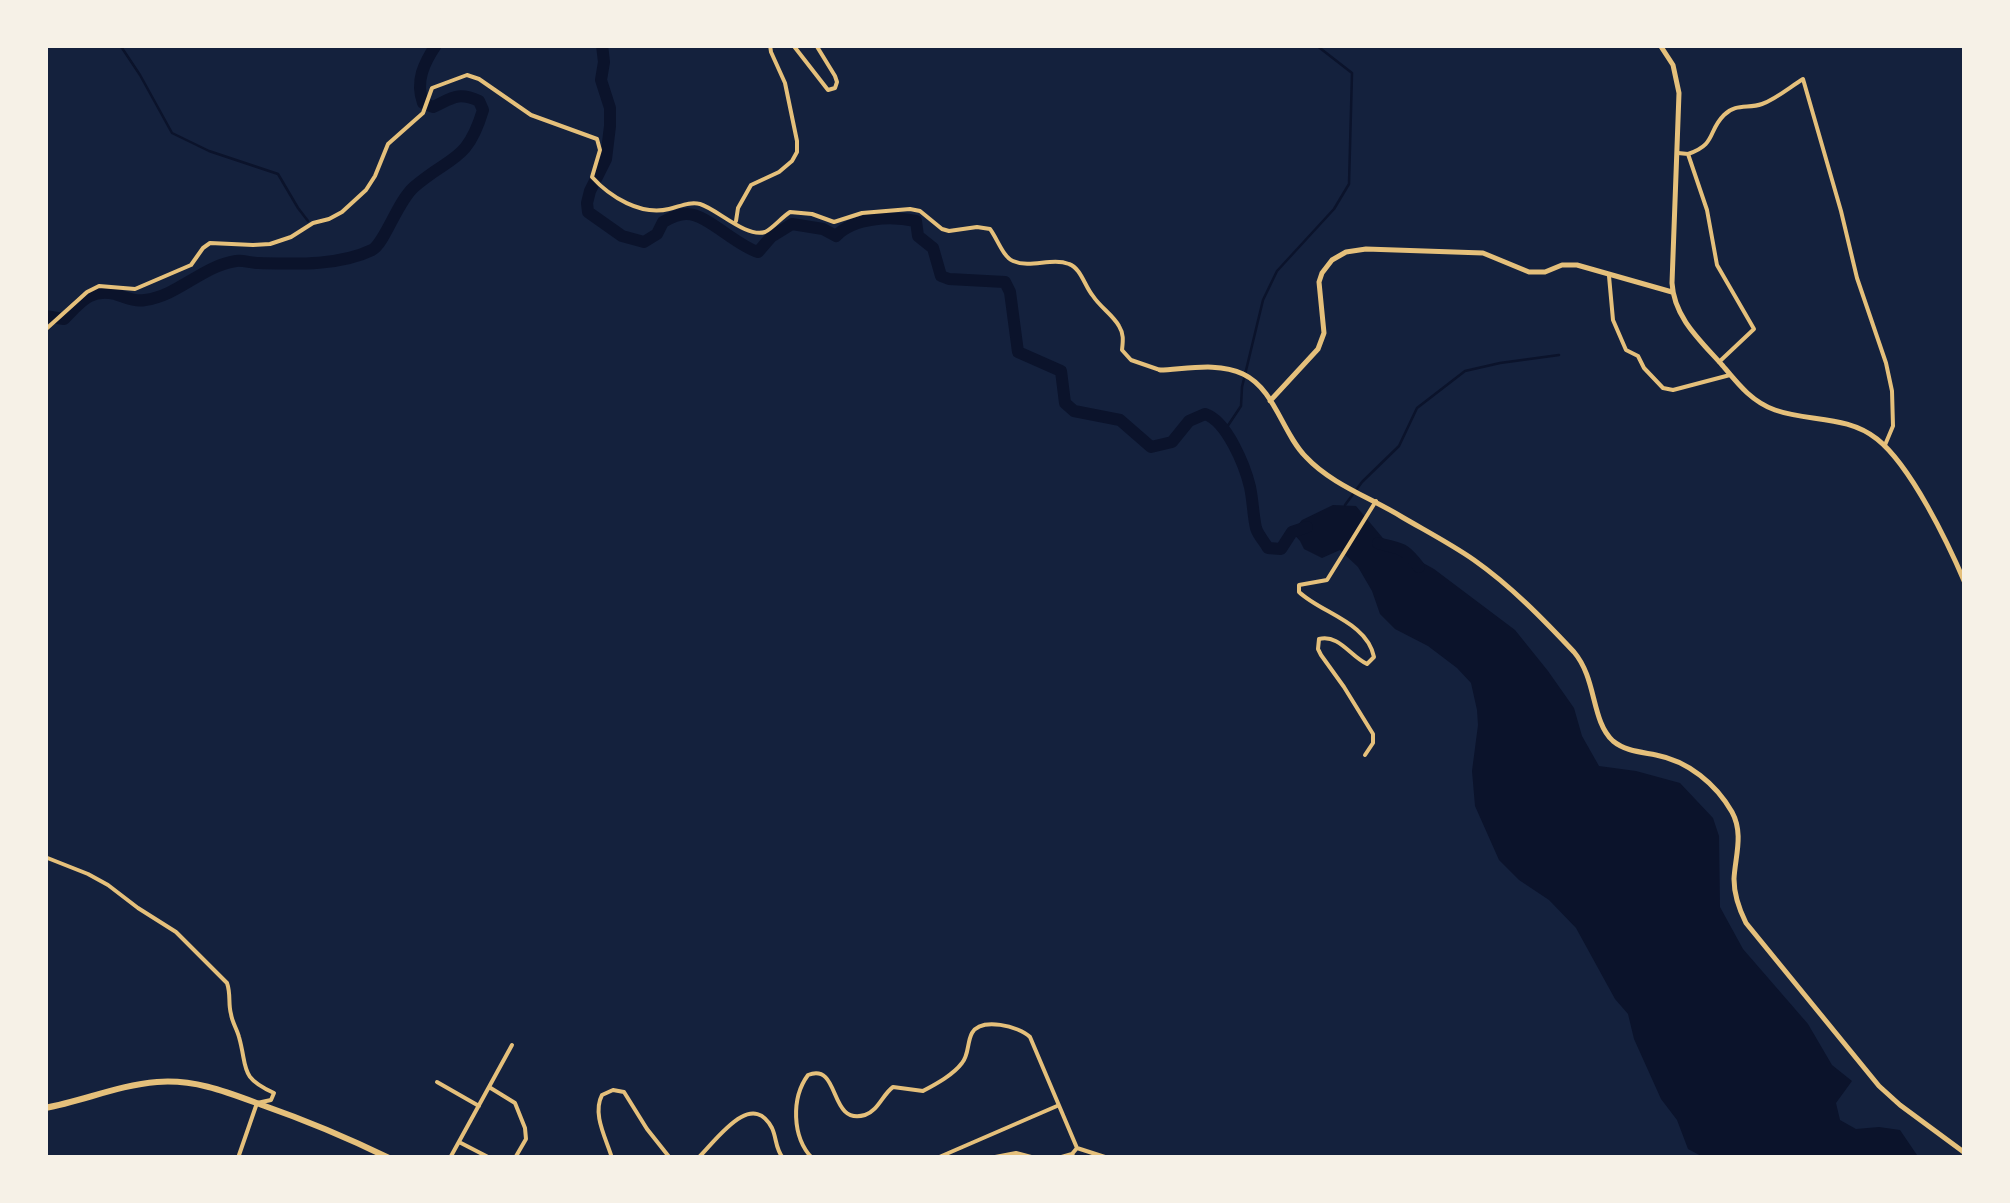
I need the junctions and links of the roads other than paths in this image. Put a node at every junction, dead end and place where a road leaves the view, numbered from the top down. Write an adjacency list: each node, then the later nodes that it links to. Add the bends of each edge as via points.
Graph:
1 (770, 45): 7 (street, via 786,83 798,152 778,172 750,185)
2 (793, 45): 3 (street, via 821,83 835,88 836,76)
3 (816, 45)
4 (1660, 45): 5 (street, via 1678,84)
5 (1678, 153): 6 (street); 9 (street)
6 (1688, 154): 11 (street, via 1717,265 1754,329); 15 (street, via 1706,146 1730,110 1762,104 1803,79 1886,364 1894,410)
7 (736, 224): 10 (street, via 698,203 647,210 605,191 592,177 597,139 531,114 467,75 432,88 423,113 388,144 366,190 342,212 270,244 210,243 190,264 135,288 99,286); 12 (street, via 766,232 790,212 834,222 910,209 949,231 990,229 1013,262 1077,269 1119,325 1122,350)
8 (1609, 275): 9 (street); 13 (street, via 1613,320 1626,350 1664,388); 14 (street, via 1577,265 1529,272 1484,253 1346,252 1332,260 1319,282 1324,333 1318,349)
9 (1672, 292): 11 (street, via 1687,324)
10 (45, 330)
11 (1720, 362): 13 (street)
12 (1160, 370): 14 (street, via 1235,371 1256,382)
13 (1730, 375): 15 (street, via 1770,409 1857,426)
14 (1270, 401): 16 (street, via 1317,468)
15 (1884, 445): 17 (street, via 1923,500)
16 (1376, 501): 18 (street, via 1328,580 1299,585 1298,592 1347,622 1372,650 1367,664 1336,640 1319,638 1318,650 1372,734); 29 (street, via 1472,559 1525,601 1577,656 1600,722 1618,745 1677,761 1703,778 1735,818 1735,894 1746,923 1880,1086)
17 (1965, 583)
18 (1366, 755)
19 (45, 857): 23 (street, via 108,885 176,932 227,983 248,1076 274,1093)
20 (512, 1044): 22 (street)
21 (437, 1082): 24 (street)
22 (489, 1088): 24 (street); 35 (street, via 515,1103 525,1128)
23 (258, 1103): 26 (main road, via 205,1085 161,1082); 31 (street); 32 (main road)
24 (479, 1106): 27 (street)
25 (1058, 1106): 28 (street); 40 (street, via 1030,1037 1014,1026 982,1025 950,1074 923,1091 888,1089 863,1116 840,1107 822,1072 808,1074 796,1114); 41 (street)
26 (45, 1108)
27 (459, 1142): 33 (street); 34 (street)
28 (1077, 1148): 30 (street); 45 (street)
29 (1965, 1153)
30 (1073, 1156): 44 (street)
31 (238, 1158)
32 (390, 1158)
33 (450, 1158)
34 (490, 1158)
35 (515, 1158)
36 (612, 1158): 37 (street, via 598,1105 613,1090 624,1092)
37 (670, 1158)
38 (698, 1158): 39 (street, via 747,1114 758,1114 771,1127)
39 (783, 1158)
40 (812, 1158)
41 (937, 1158)
42 (990, 1158): 43 (street, via 1016,1152)
43 (1035, 1158)
44 (1058, 1158)
45 (1108, 1158)

